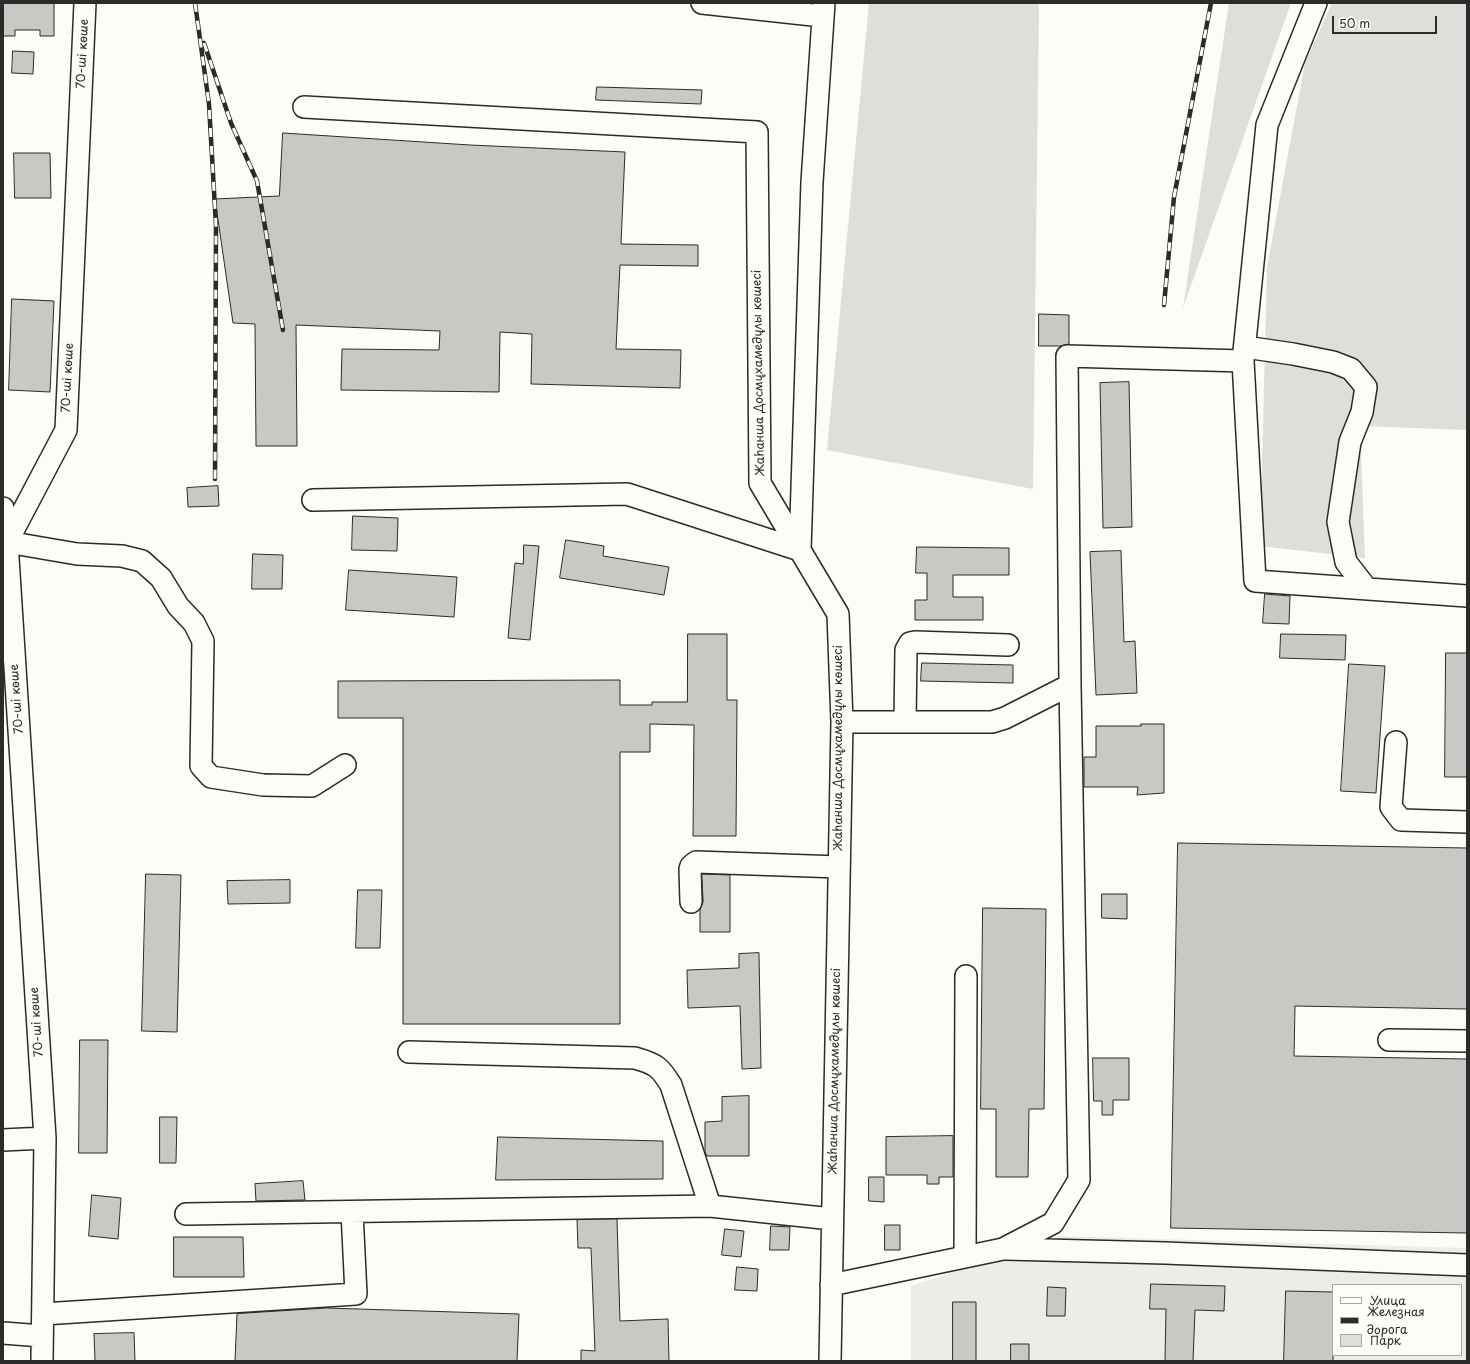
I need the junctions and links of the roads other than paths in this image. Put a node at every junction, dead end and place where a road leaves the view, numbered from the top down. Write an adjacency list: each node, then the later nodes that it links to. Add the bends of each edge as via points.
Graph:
1 (85, 3): 9 (street, 70-ші көше, via 66,430)
2 (702, 3): 4 (street)
3 (1316, 3): 6 (street, via 1267,125)
4 (823, 10): 10 (street, via 812,182)
5 (304, 106): 10 (street, Жаһанша Досмұхамедұлы көшесі, via 757,132 760,483)
6 (1244, 354): 11 (street, via 1255,581); 11 (street, via 1293,354 1333,362 1351,369 1366,387 1362,412 1350,442 1338,522 1346,562); 14 (street, via 1067,356)
7 (313, 500): 10 (street, via 627,494)
8 (3, 508): 9 (street)
9 (7, 542): 18 (street, via 77,554 142,561 161,578 178,606 194,623 203,641 201,766 211,777 263,786 312,786); 26 (street, 70-ші көше)
10 (800, 550): 15 (street, Жаһанша Досмұхамедұлы көшесі, via 838,614)
11 (1367, 589): 12 (street)
12 (1467, 596)
13 (1008, 646): 16 (street, via 910,643 906,650)
14 (1070, 685): 16 (street, via 992,722); 32 (street, via 1079,1180 1053,1223)
15 (842, 722): 16 (street); 20 (street, Жаһанша Досмұхамедұлы көшесі)
16 (905, 722)
17 (1396, 742): 19 (street, via 1392,807 1401,820)
18 (345, 765)
19 (1467, 822)
20 (839, 867): 21 (street, via 696,862 690,869); 31 (street, Жаһанша Досмұхамедұлы көшесі)
21 (691, 902)
22 (966, 976): 33 (street)
23 (1389, 1040): 24 (street)
24 (1467, 1041)
25 (409, 1052): 28 (street, via 635,1058 649,1062 662,1070 671,1085)
26 (45, 1138): 27 (street); 36 (street, 70-ші көше)
27 (3, 1140)
28 (710, 1206): 29 (street); 31 (street)
29 (352, 1212): 30 (street); 36 (street, via 356,1294)
30 (186, 1214)
31 (832, 1219): 35 (street, Жаһанша Досмұхамедұлы көшесі)
32 (1004, 1249): 33 (street); 34 (street)
33 (965, 1257): 35 (street)
34 (1467, 1266)
35 (831, 1285): 40 (street, Жаһанша Досмұхамедұлы көшесі)
36 (43, 1314): 38 (street, 70-ші көше)
37 (3, 1333): 38 (street)
38 (42, 1336): 39 (street, 70-ші көше)
39 (42, 1361)
40 (830, 1361)

